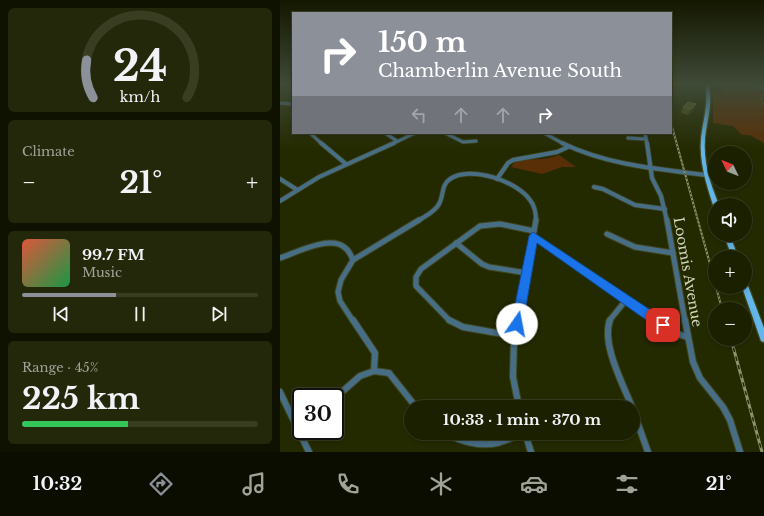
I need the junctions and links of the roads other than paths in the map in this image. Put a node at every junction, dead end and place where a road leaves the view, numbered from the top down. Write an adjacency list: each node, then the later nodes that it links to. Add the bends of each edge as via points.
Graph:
1 (708, 106): 15 (main road, via 703,146)
2 (311, 134): 13 (street)
3 (387, 134): 10 (street)
4 (413, 134): 10 (street)
5 (447, 134): 11 (street, via 463,142)
6 (547, 134): 12 (street)
7 (646, 134): 9 (street, Loomis Avenue)
8 (628, 138): 9 (street)
9 (646, 139): 14 (street, Loomis Avenue)
10 (396, 141): 13 (street)
11 (476, 141)
12 (568, 146): 14 (street, via 612,162); 17 (street, via 557,152 513,160)
13 (346, 164): 19 (street)
14 (651, 169): 15 (street); 22 (street, Loomis Avenue, via 652,178)
15 (706, 175): 20 (main road)
16 (280, 179): 19 (street)
17 (497, 179): 23 (street, via 528,197 536,211); 28 (street, via 472,174 453,177 445,182 440,202 433,210)
18 (594, 187): 22 (street, via 635,205)
19 (296, 189): 21 (street)
20 (714, 198)
21 (280, 200)
22 (665, 209): 26 (street, Loomis Avenue)
23 (534, 233): 25 (street, via 522,227 487,224); 29 (street); 31 (street)
24 (607, 234): 26 (street, via 635,247)
25 (456, 243): 29 (street, via 489,267); 32 (street, via 420,269 416,286 450,321 463,327)
26 (673, 253): 33 (street, Loomis Avenue)
27 (280, 258): 28 (street, via 332,243 342,245 349,251)
28 (353, 260): 35 (street, via 341,280 338,292 340,301 375,353)
29 (527, 273): 32 (street)
30 (748, 294): 34 (main road)
31 (626, 300): 33 (street, via 675,333); 40 (street, via 610,320 607,329 608,342)
32 (514, 336): 39 (street, via 512,377)
33 (687, 337): 50 (street, Loomis Avenue, via 695,368 730,420)
34 (764, 338)
35 (374, 371): 36 (street, via 360,376); 38 (street, via 389,373)
36 (344, 390)
37 (280, 392): 41 (street)
38 (410, 400)
39 (517, 400)
40 (629, 400)
41 (292, 415)
42 (640, 430): 49 (street)
43 (304, 440): 47 (street)
44 (462, 440): 45 (street, via 491,444)
45 (503, 440)
46 (527, 440): 48 (street)
47 (309, 452)
48 (531, 452)
49 (648, 452)
50 (740, 452)

